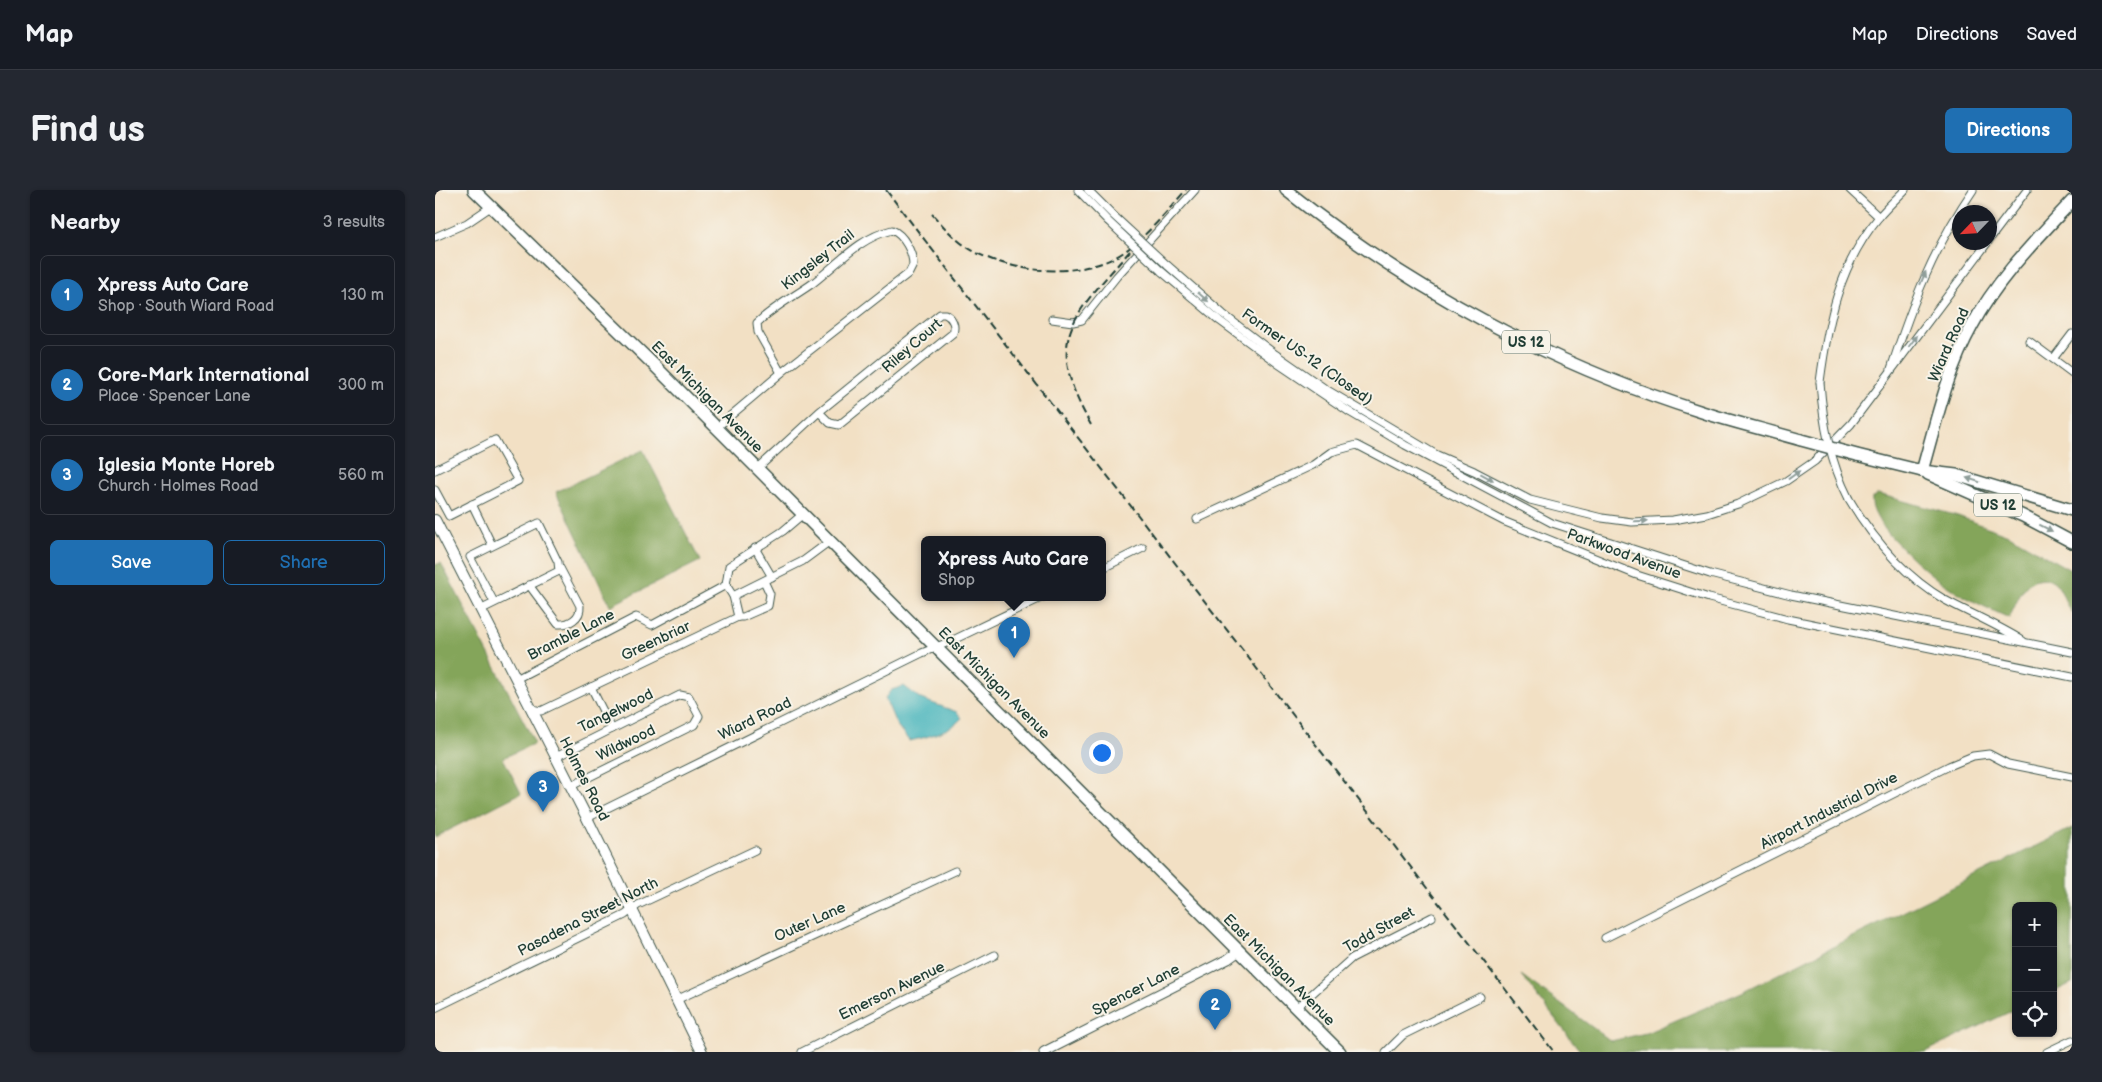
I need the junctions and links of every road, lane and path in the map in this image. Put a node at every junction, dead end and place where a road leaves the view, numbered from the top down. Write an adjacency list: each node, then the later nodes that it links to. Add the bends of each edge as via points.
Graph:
1 (475, 190): 13 (main road, East Michigan Avenue)
2 (1078, 190): 15 (street)
3 (1088, 190): 15 (street)
4 (1195, 190): 19 (street, via 1082,320)
5 (1286, 190): 30 (main road, US 12 / US 12, bridge, via 1367,250 1420,284 1519,339 1632,388 1698,411)
6 (1850, 190): 14 (street)
7 (1892, 190): 11 (street)
8 (1905, 190): 11 (street)
9 (1973, 190): 25 (street, one-way to 9, via 1910,309 1930,262)
10 (2027, 190): 16 (street, Former US-12 (Closed))
11 (1899, 197): 14 (street)
12 (2072, 201): 30 (main road, Wiard Road, via 2007,274 1972,326 1949,380)
13 (492, 206): 17 (street, via 467,223); 27 (main road, East Michigan Avenue)
14 (1879, 217): 53 (street, bridge, via 1841,278 1825,348 1820,382 1834,463 1849,499 1871,534 1906,571 1944,599)
15 (1111, 219): 25 (street, Former US-12 (Closed), one-way to 25, bridge, via 1283,360 1377,421 1442,458 1530,500 1602,518 1632,522 1699,516 1738,504 1786,481 1815,461 1851,424); 53 (street, bridge, via 1161,271 1270,358 1405,445 1551,523 1710,574 1791,595)
16 (1997, 231)
17 (435, 237)
18 (1983, 250): 25 (street, Former US-12 (Closed), one-way to 18)
19 (1052, 319)
20 (2072, 334): 22 (street)
21 (2029, 341): 22 (street)
22 (2053, 359): 24 (street)
23 (781, 373): 23 (street, Kingsley Trail, via 909,273 913,259 896,232 892,230 871,236 757,323 758,332); 27 (street, Kingsley Trail)
24 (2072, 373)
25 (1889, 374)
26 (819, 412): 26 (street, Riley Court, via 940,314 945,314 954,323 953,332 839,425 830,423); 28 (street, Riley Court)
27 (716, 428): 28 (main road, East Michigan Avenue)
28 (757, 469): 34 (main road, East Michigan Avenue)
29 (435, 470): 32 (street, via 495,440 518,481)
30 (1923, 471): 33 (main road, US 12 / US 12, one-way to 30, via 1956,475); 38 (main road, US 12 / US 12, one-way to 38)
31 (435, 490): 32 (street, via 449,516)
32 (472, 504): 39 (street)
33 (2072, 510)
34 (803, 514): 37 (main road, East Michigan Avenue); 40 (street)
35 (1197, 519): 56 (street, Parkwood Avenue, via 1313,465 1331,452 1357,445 1503,521 1568,549 1700,595 1788,619)
36 (435, 520): 51 (main road, Holmes Road)
37 (830, 541): 44 (street, via 803,561); 54 (main road, East Michigan Avenue)
38 (2072, 542)
39 (493, 545): 43 (street, via 539,523); 50 (street, via 470,557)
40 (755, 548): 44 (street); 47 (street, via 729,566)
41 (1143, 548): 42 (street)
42 (1106, 566)
43 (560, 568): 46 (street, via 555,574); 46 (street, via 580,606 577,618 558,624)
44 (772, 577): 45 (street)
45 (764, 581): 48 (street); 52 (street, Greenbriar, via 770,594 768,606)
46 (529, 585): 50 (street)
47 (726, 585): 48 (street); 57 (street, Bramble Lane, via 651,625 636,617)
48 (733, 596): 52 (street)
49 (1035, 601): 54 (street, Wiard Road, via 951,642)
50 (494, 602): 51 (street)
51 (480, 610): 57 (main road, Holmes Road)
52 (738, 617): 58 (street, Greenbriar)
53 (2028, 644): 55 (street)
54 (936, 646): 65 (street, Wiard Road); 71 (main road, East Michigan Avenue)
55 (2072, 652)
56 (2072, 677)
57 (516, 679): 59 (main road, Holmes Road)
58 (591, 687): 59 (street, Greenbriar, via 541,711); 61 (street)
59 (532, 709): 62 (main road, Holmes Road)
60 (694, 725): 61 (street, Tangelwood, via 699,716 689,697 681,695); 64 (street, Wildwood)
61 (612, 729): 62 (street, Tangelwood)
62 (556, 757): 64 (main road, Holmes Road)
63 (2072, 777): 70 (street, Airport Industrial Drive, via 2008,764 1989,754 1973,756)
64 (571, 786): 65 (main road, Holmes Road)
65 (587, 818): 68 (main road, Holmes Road)
66 (755, 850): 68 (street, Pasadena Street North)
67 (955, 871): 74 (street, Outer Lane)
68 (631, 909): 74 (main road, Holmes Road); 75 (street, Pasadena Street North, via 625,915)
69 (1432, 917): 76 (street, Todd Street, via 1352,958)
70 (1605, 938)
71 (1239, 951): 76 (main road, East Michigan Avenue); 80 (street, Spencer Lane)
72 (995, 955): 79 (street, Emerson Avenue)
73 (1480, 997): 82 (street, via 1403,1035)
74 (676, 1000): 78 (main road, Holmes Road)
75 (435, 1008)
76 (1296, 1008): 81 (main road, East Michigan Avenue)
77 (2072, 1040): 83 (street)
78 (702, 1052)
79 (802, 1052)
80 (1043, 1052)
81 (1340, 1052)
82 (1386, 1052)
83 (2047, 1052)

